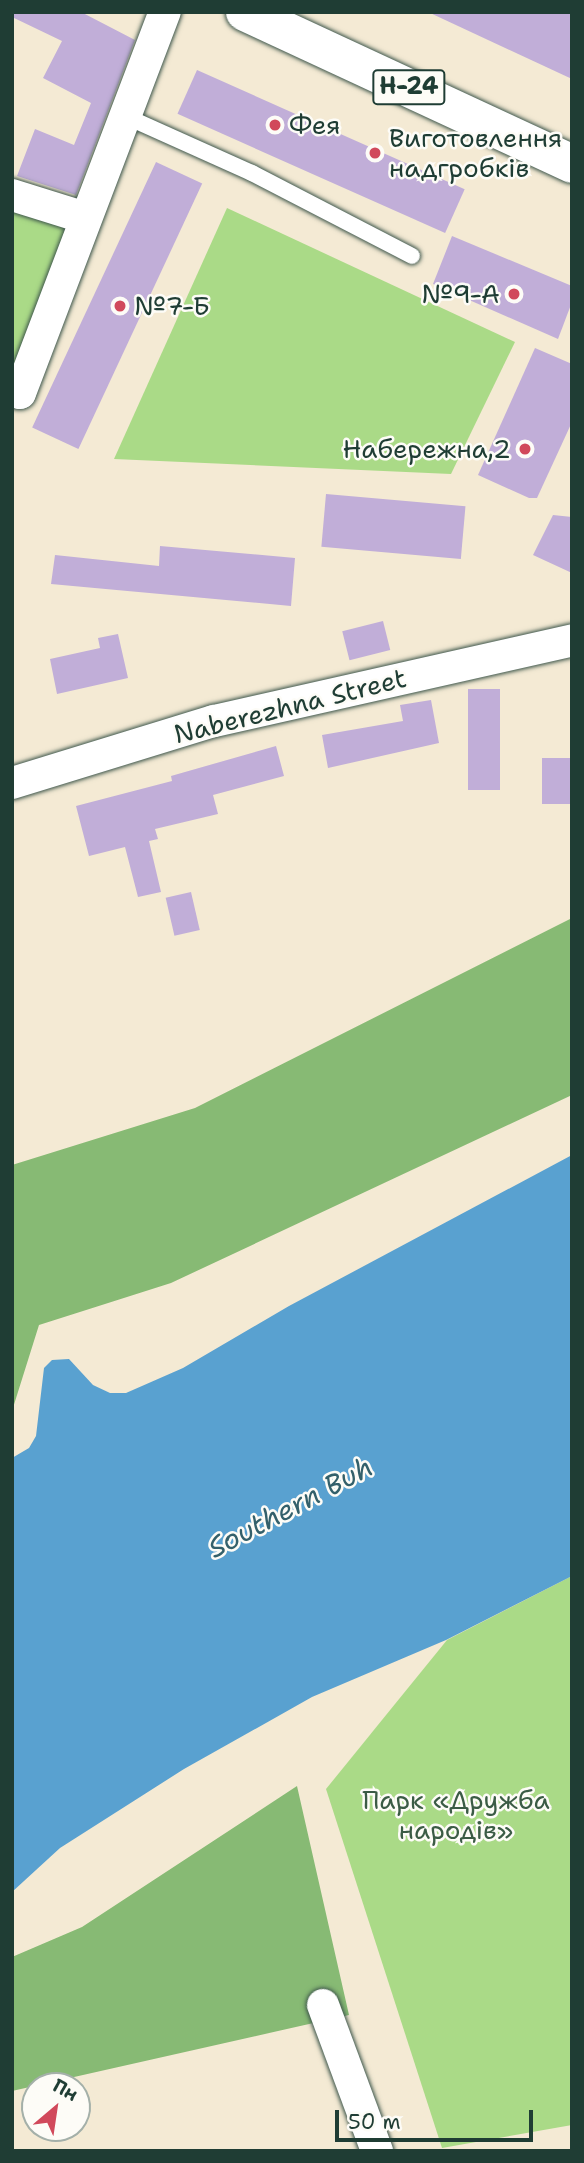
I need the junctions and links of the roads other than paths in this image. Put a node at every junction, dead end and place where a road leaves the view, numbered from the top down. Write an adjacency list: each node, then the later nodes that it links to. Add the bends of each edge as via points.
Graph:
1 (164, 12): 3 (street)
2 (245, 12): 4 (main road, Н-24)
3 (125, 116): 6 (street); 7 (lane, via 252,173)
4 (572, 164)
5 (12, 195): 6 (street)
6 (86, 218): 8 (street)
7 (412, 256)
8 (16, 392)
9 (572, 640): 10 (street, Naberezhna Street, via 214,721)
10 (12, 783)
11 (323, 2005): 12 (street)
12 (377, 2151)

